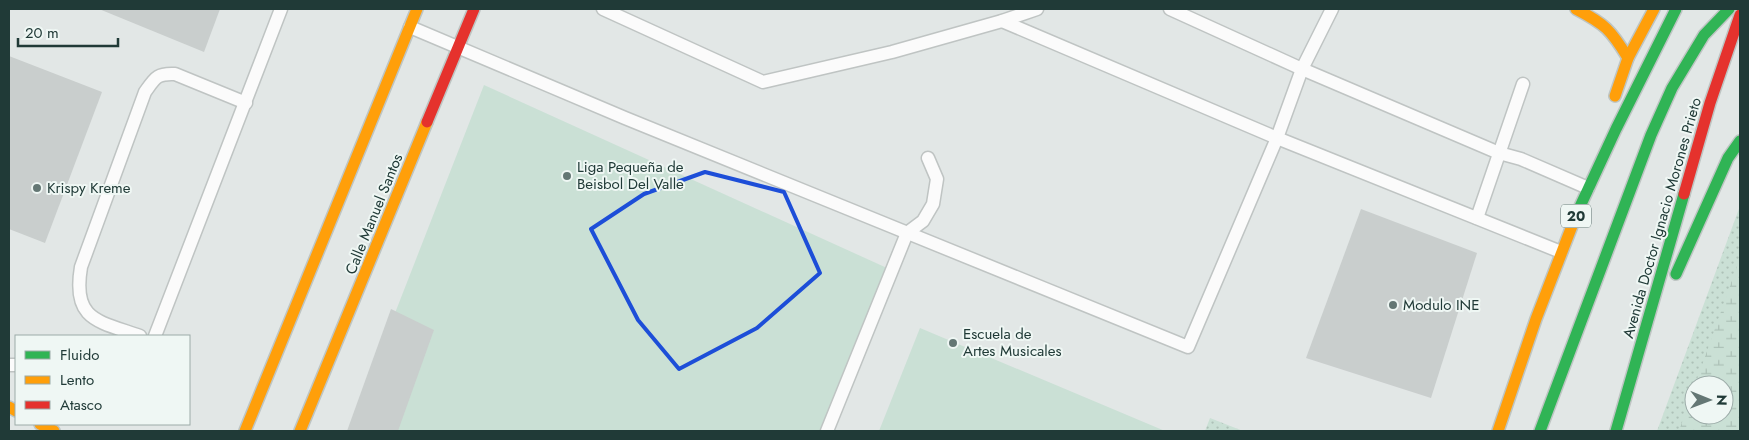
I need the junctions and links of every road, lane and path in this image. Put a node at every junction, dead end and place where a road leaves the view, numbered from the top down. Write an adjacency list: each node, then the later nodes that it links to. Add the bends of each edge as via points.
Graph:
1 (281, 9): 19 (lane)
2 (417, 9): 14 (main road)
3 (474, 9): 15 (main road, Calle Manuel Santos)
4 (603, 9): 13 (lane, via 763,82 892,52)
5 (1037, 9): 13 (lane)
6 (1170, 9): 17 (lane)
7 (1332, 9): 17 (lane)
8 (1576, 9): 16 (main road, via 1599,21 1615,36)
9 (1654, 9): 16 (main road)
10 (1676, 9): 28 (main road, 20)
11 (1729, 9): 42 (main road, via 1704,35 1672,88 1638,168)
12 (1740, 15): 35 (main road, Avenida Doctor Ignacio Morones Prieto, via 1710,103)
13 (1009, 16): 23 (lane)
14 (410, 27): 15 (lane); 38 (main road)
15 (459, 47): 31 (lane); 39 (main road, Calle Manuel Santos)
16 (1628, 58): 20 (main road)
17 (1302, 69): 23 (lane); 25 (lane)
18 (1523, 84): 25 (lane)
19 (246, 103): 33 (lane, via 175,74 162,74 145,92 81,267 78,285 80,301 90,316); 34 (lane)
20 (1612, 104)
21 (1608, 122): 28 (main road)
22 (1740, 126): 27 (main road)
23 (1277, 138): 30 (lane); 31 (lane, via 1188,347)
24 (1740, 141): 27 (main road)
25 (1499, 153): 29 (lane, via 1521,158); 30 (lane)
26 (928, 158): 31 (lane, via 937,179 933,204 923,221)
27 (1728, 158): 35 (main road)
28 (1598, 166): 29 (main road, 20)
29 (1588, 188): 32 (main road, 20)
30 (1477, 218): 32 (lane)
31 (907, 233): 40 (lane)
32 (1561, 252): 41 (main road, 20)
33 (137, 335)
34 (155, 335)
35 (1633, 372): 43 (main road, Avenida Doctor Ignacio Morones Prieto)
36 (42, 425): 37 (main road)
37 (54, 431)
38 (245, 431)
39 (300, 431)
40 (828, 431)
41 (1498, 431)
42 (1540, 431)
43 (1616, 431)

